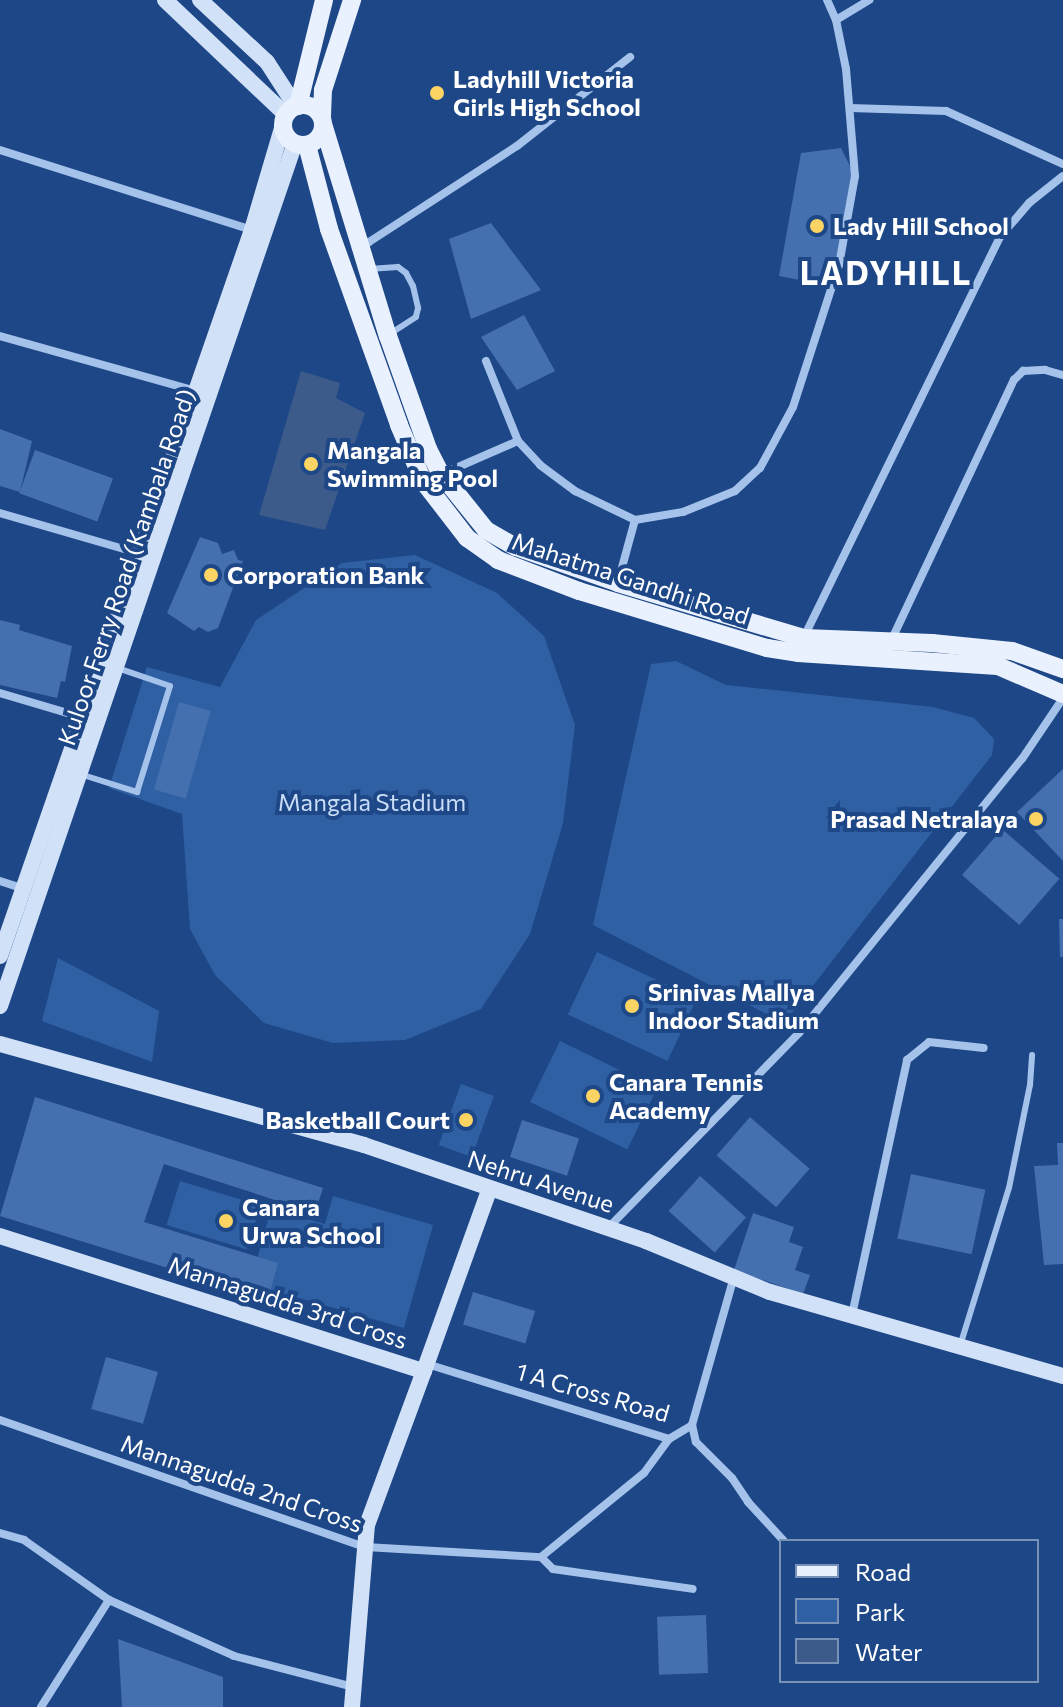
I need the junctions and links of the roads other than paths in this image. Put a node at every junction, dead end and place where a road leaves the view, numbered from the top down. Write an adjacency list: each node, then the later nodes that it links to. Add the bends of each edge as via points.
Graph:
1 (165, 0): 10 (street)
2 (200, 0): 10 (street, via 267,62)
3 (324, 0): 10 (main road)
4 (352, 0): 11 (main road, via 323,90)
5 (827, 0): 7 (street)
6 (869, 0): 7 (street)
7 (836, 20): 9 (street)
8 (630, 57): 17 (street, via 517,146 369,242)
9 (850, 108): 14 (street, via 946,111); 27 (street, via 855,176 839,265 793,407 750,480 735,491 683,512)
10 (290, 113): 11 (main road, via 313,108); 12 (main road, via 286,136); 16 (street, Kuloor Ferry Road (Kambala Road))
11 (322, 120): 12 (main road, via 321,135); 17 (main road, Mahatma Gandhi Road)
12 (301, 144): 25 (main road, Mahatma Gandhi Road, via 399,425); 28 (street, Kuloor Ferry Road (Kambala Road))
13 (0, 150): 16 (street)
14 (1063, 164)
15 (1063, 176): 31 (street, via 1029,203 1000,237)
16 (252, 230): 23 (street, Kuloor Ferry Road (Kambala Road))
17 (361, 241): 18 (main road, Mahatma Gandhi Road)
18 (369, 269): 19 (main road, Mahatma Gandhi Road); 19 (lane, via 400,268 416,294 416,317)
19 (388, 334): 25 (main road, Mahatma Gandhi Road, via 428,449)
20 (0, 336): 23 (street)
21 (486, 361): 24 (street)
22 (1063, 375): 30 (street, via 1023,371 1014,380)
23 (196, 391): 28 (street, Kuloor Ferry Road (Kambala Road))
24 (518, 441): 25 (street); 27 (street, via 563,484)
25 (433, 479): 29 (main road, Mahatma Gandhi Road, via 486,530 516,547); 31 (main road, Mahatma Gandhi Road, via 467,538 498,560 579,591 767,648)
26 (0, 513): 28 (street)
27 (635, 520): 29 (street)
28 (147, 556): 32 (street, Kuloor Ferry Road (Kambala Road)); 36 (street, Kuloor Ferry Road (Kambala Road))
29 (618, 583): 31 (main road, Mahatma Gandhi Road)
30 (891, 641): 31 (main road, Mahatma Gandhi Road); 33 (main road, Mahatma Gandhi Road, via 1012,651)
31 (801, 646): 35 (main road, Mahatma Gandhi Road, via 998,666)
32 (117, 668): 37 (street, Kuloor Ferry Road (Kambala Road)); 37 (lane, via 170,686 137,792)
33 (1063, 669)
34 (0, 693): 36 (street)
35 (1063, 696): 46 (street, via 1022,759 799,1033)
36 (81, 717): 39 (street, Kuloor Ferry Road (Kambala Road))
37 (79, 773): 41 (street, Kuloor Ferry Road (Kambala Road))
38 (0, 881): 39 (street)
39 (22, 888): 40 (street, Kuloor Ferry Road (Kambala Road))
40 (0, 956)
41 (0, 1006)
42 (0, 1044): 45 (street, Nehru Avenue, via 364,1145)
43 (984, 1048): 49 (street, via 929,1042 907,1060)
44 (1032, 1055): 50 (lane, via 1009,1188)
45 (489, 1190): 46 (street, Nehru Avenue); 51 (street, Mannagudda 3rd Cross)
46 (608, 1228): 48 (street, Nehru Avenue)
47 (0, 1236): 51 (street, Mannagudda 3rd Cross)
48 (734, 1277): 49 (street, Nehru Avenue); 54 (street, 1 A Cross Road)
49 (852, 1315): 50 (street, Nehru Avenue)
50 (960, 1347): 52 (street, Nehru Avenue)
51 (425, 1367): 55 (street, 1 A Cross Road); 58 (street, via 367,1525)
52 (1063, 1376)
53 (0, 1420): 58 (street, Mannagudda 2nd Cross)
54 (692, 1425): 55 (street, 1 A Cross Road); 57 (street, via 696,1442)
55 (669, 1439): 59 (street, via 644,1473)
56 (0, 1533): 61 (street, via 24,1540)
57 (782, 1539)
58 (365, 1547): 59 (street, Mannagudda 2nd Cross); 62 (street)
59 (541, 1557): 60 (street, via 553,1569)
60 (693, 1589)
61 (109, 1600): 62 (street, via 234,1656); 63 (street)
62 (354, 1687): 64 (street)
63 (41, 1707)
64 (352, 1707)

